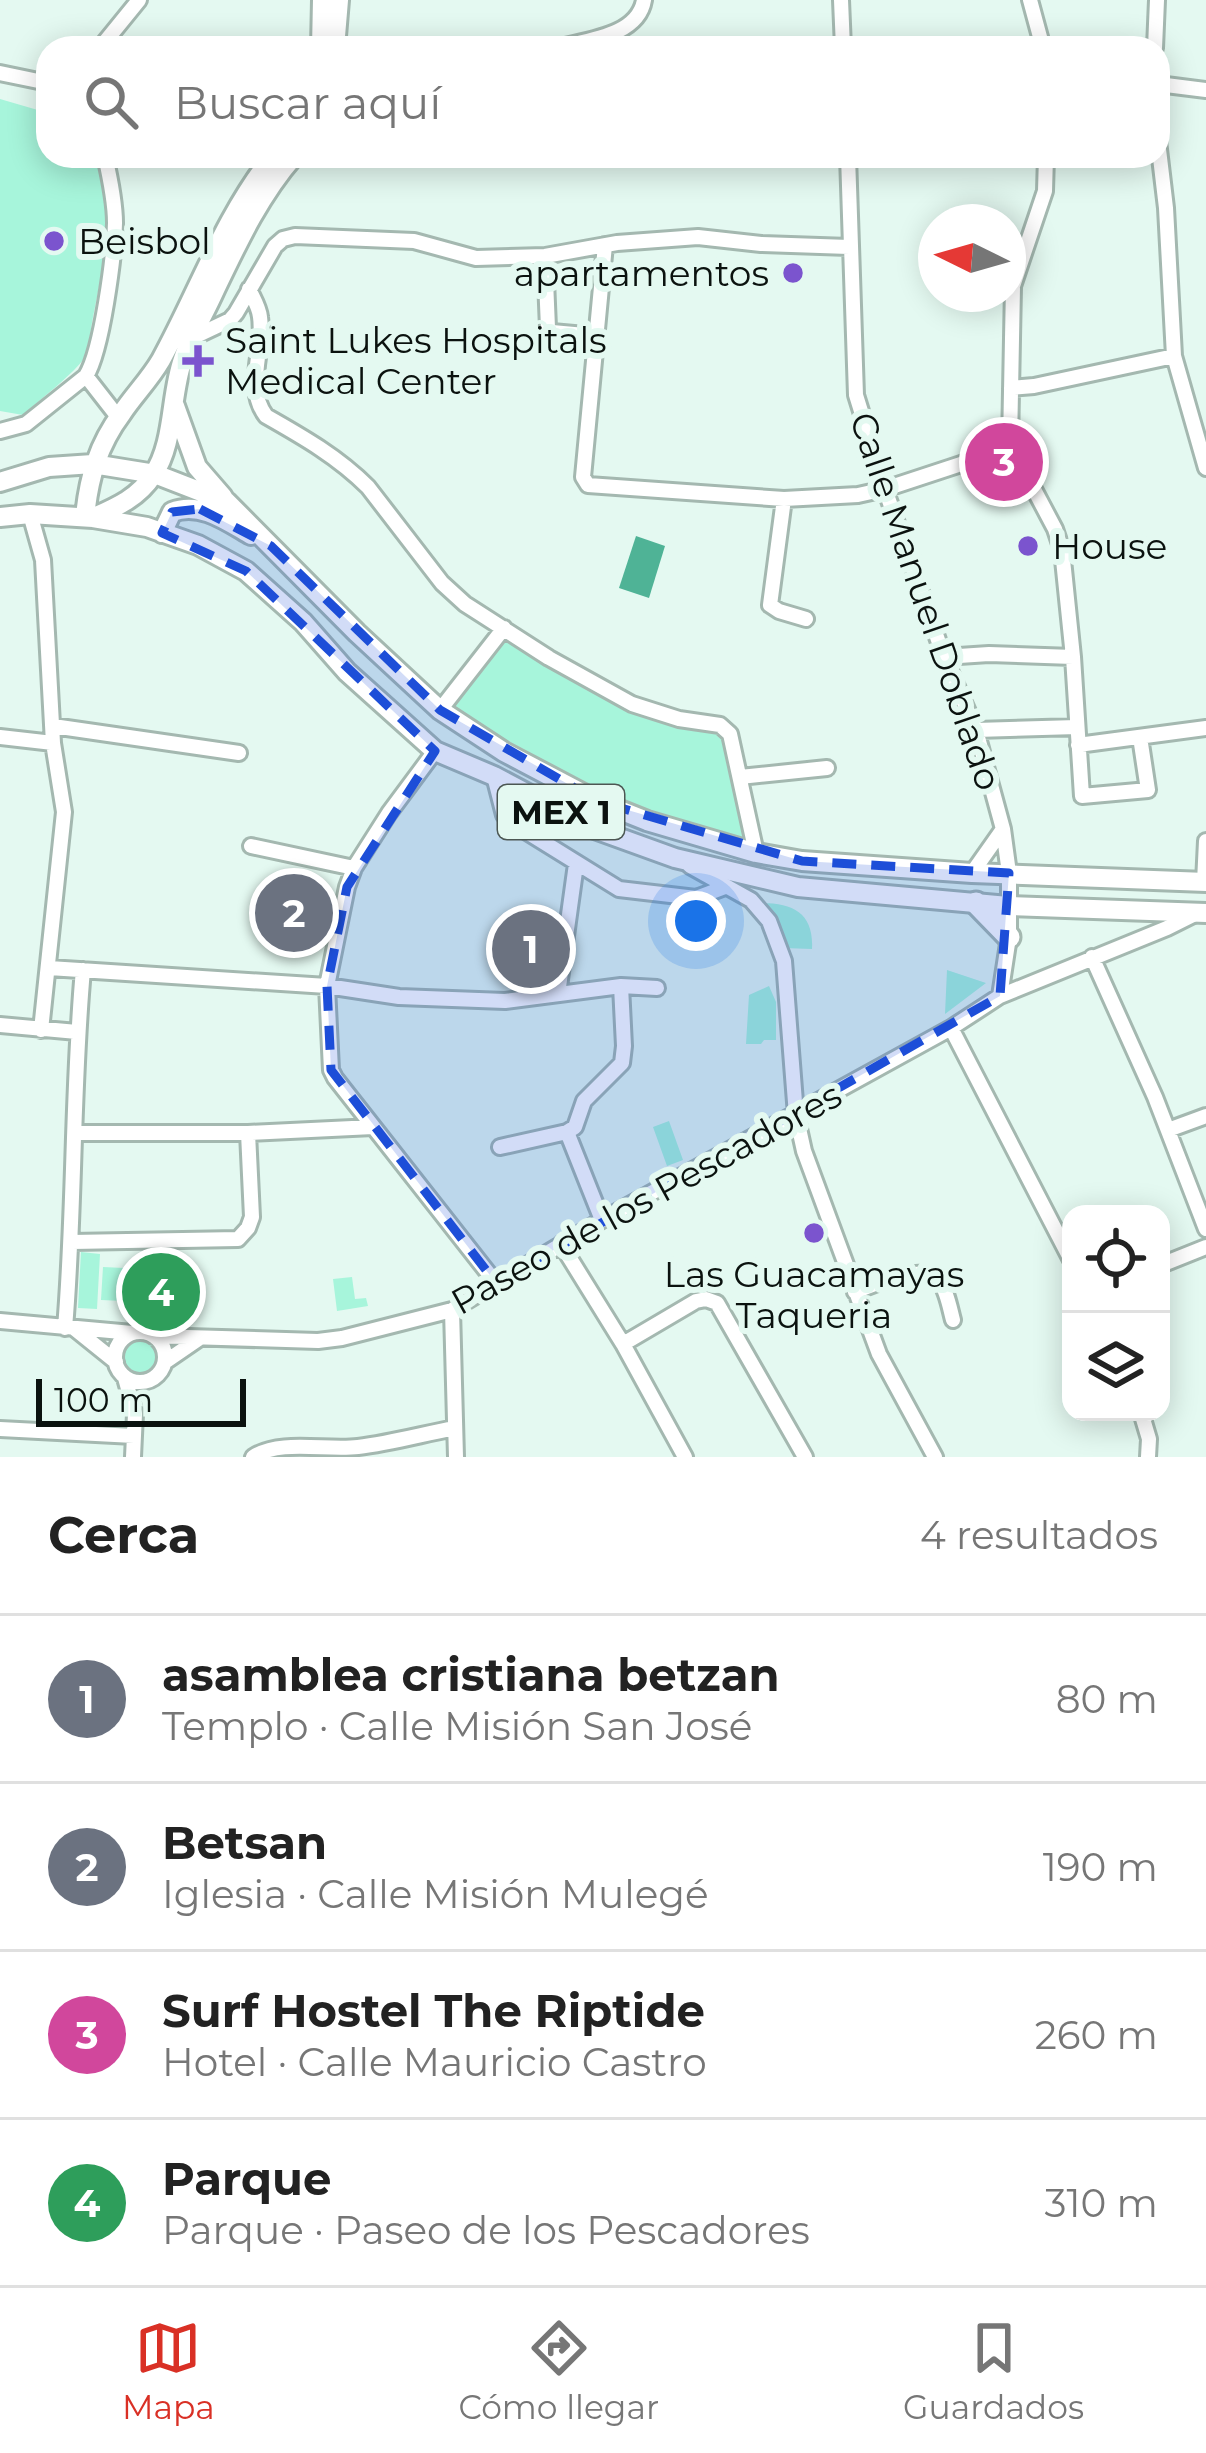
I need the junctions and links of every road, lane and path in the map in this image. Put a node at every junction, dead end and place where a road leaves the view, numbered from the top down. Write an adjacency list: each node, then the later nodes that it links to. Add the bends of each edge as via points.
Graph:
1 (139, 0): 8 (street)
2 (322, 0): 9 (main road)
3 (338, 0): 10 (main road)
4 (644, 0): 11 (street, via 639,18)
5 (841, 0): 12 (street)
6 (1030, 0): 13 (street)
7 (1157, 0): 14 (street)
8 (110, 36)
9 (321, 36)
10 (336, 36)
11 (602, 36)
12 (842, 36)
13 (1040, 36)
14 (1156, 36)
15 (0, 74): 16 (street)
16 (36, 81)
17 (1170, 86): 18 (street)
18 (1206, 90)
19 (108, 168): 32 (street, via 115,224)
20 (264, 168): 35 (main road, via 156,369)
21 (284, 168): 30 (main road)
22 (848, 168): 26 (street, Calle Manuel Doblado)
23 (1046, 168): 33 (street, via 1013,286)
24 (1161, 168): 31 (street)
25 (605, 245): 26 (street, via 698,236); 27 (street); 29 (street)
26 (849, 247): 42 (street, Calle Manuel Doblado, via 856,395)
27 (545, 256): 28 (street, via 476,258 414,241 295,236 275,246); 29 (street, via 548,328)
28 (249, 289): 30 (street, via 230,320); 51 (street, via 260,313 256,390 266,416 355,474 442,583)
29 (596, 336): 43 (street, via 588,485)
30 (192, 338): 34 (main road)
31 (1174, 356): 33 (street); 39 (street)
32 (86, 376): 35 (street); 36 (street, via 26,424)
33 (1011, 388): 37 (street)
34 (173, 402): 40 (main road); 44 (main road, via 197,466)
35 (118, 417): 38 (main road)
36 (0, 431)
37 (1010, 444): 42 (street); 53 (street, via 1062,550)
38 (93, 464): 40 (main road, MEX 1); 41 (main road, MEX 1); 47 (main road)
39 (1206, 467)
40 (155, 474): 44 (main road, MEX 1); 47 (main road, via 123,504)
41 (0, 482)
42 (885, 489): 43 (street); 52 (street, Calle Manuel Doblado)
43 (784, 499): 50 (street, via 770,605)
44 (227, 502): 49 (main road, MEX 1)
45 (29, 514): 46 (main road, MEX 1); 47 (main road, MEX 1); 55 (street, via 44,560)
46 (0, 517)
47 (89, 517): 48 (main road, MEX 1)
48 (162, 533): 49 (main road, via 172,512 186,507); 63 (main road, MEX 1, via 246,571)
49 (271, 546): 54 (main road, MEX 1)
50 (806, 619)
51 (504, 628): 54 (street); 67 (street, via 632,704 720,725 730,734)
52 (944, 657): 53 (street); 58 (street, Calle Manuel Doblado)
53 (1073, 657): 56 (street)
54 (440, 710): 71 (main road, MEX 1, via 597,801)
55 (53, 726): 61 (street); 64 (street)
56 (1077, 727): 58 (street); 62 (street)
57 (1206, 728): 60 (street)
58 (976, 730): 68 (street, Calle Manuel Doblado)
59 (0, 737): 61 (street)
60 (1140, 737): 62 (street); 62 (street, via 1148,790 1082,796)
61 (53, 743): 84 (street, via 64,812)
62 (1078, 746)
63 (435, 751): 66 (main road, MEX 1); 74 (street)
64 (239, 752)
65 (827, 768): 67 (street)
66 (494, 776): 72 (main road, MEX 1, via 592,828); 73 (street, via 504,815)
67 (740, 777): 71 (street)
68 (1003, 829): 75 (street, Calle Manuel Doblado); 76 (street, Calle Manuel Doblado)
69 (1206, 841): 77 (street)
70 (250, 846): 74 (street)
71 (756, 853): 75 (main road, MEX 1)
72 (675, 858): 78 (street); 79 (main road, MEX 1, via 798,886)
73 (576, 864): 78 (street, via 628,891 696,898); 89 (street)
74 (354, 868): 86 (street)
75 (972, 873): 76 (main road, MEX 1)
76 (1009, 873): 77 (main road, MEX 1); 80 (street)
77 (1205, 882)
78 (725, 887): 95 (street, via 751,900 779,943)
79 (976, 903): 80 (main road, MEX 1); 82 (highway)
80 (1008, 906): 81 (main road, MEX 1); 82 (street)
81 (1202, 912): 83 (street, Paseo de los Pescadores)
82 (1010, 937): 90 (street)
83 (1092, 957): 90 (street, Paseo de los Pescadores); 98 (street)
84 (50, 968): 85 (street); 93 (street)
85 (83, 970): 86 (street); 94 (street)
86 (327, 986): 89 (street, via 506,1001); 97 (street, via 331,1070)
87 (621, 986): 88 (street); 89 (street); 100 (street, via 622,1064 584,1101)
88 (657, 988)
89 (559, 994)
90 (1000, 995): 92 (street, Paseo de los Pescadores)
91 (0, 1025): 93 (street)
92 (951, 1028): 95 (street, Paseo de los Pescadores); 106 (street)
93 (41, 1030): 94 (street)
94 (77, 1032): 101 (street)
95 (796, 1115): 103 (street, Paseo de los Pescadores); 111 (street)
96 (1206, 1116): 98 (street)
97 (373, 1126): 99 (street); 110 (street)
98 (1168, 1130): 104 (street)
99 (248, 1132): 101 (street); 105 (street, via 252,1217 238,1239)
100 (567, 1132): 102 (street); 103 (street)
101 (76, 1133): 105 (street)
102 (500, 1148)
103 (602, 1220): 107 (street, Paseo de los Pescadores)
104 (1206, 1229)
105 (72, 1242): 115 (street)
106 (1062, 1243)
107 (561, 1244): 110 (street, Paseo de los Pescadores); 119 (street)
108 (1206, 1247): 109 (street)
109 (1170, 1261)
110 (496, 1283): 112 (street, Paseo de los Pescadores)
111 (855, 1292): 113 (street, via 910,1274 931,1276); 134 (street)
112 (452, 1310): 118 (street, Paseo de los Pescadores, via 318,1341); 126 (street)
113 (953, 1320)
114 (0, 1321): 115 (street)
115 (70, 1328): 116 (street); 120 (street)
116 (134, 1333): 117 (street); 120 (street, via 117,1347)
117 (153, 1336): 118 (street, Paseo de los Pescadores); 121 (street)
118 (200, 1338): 121 (street)
119 (623, 1344): 132 (street); 133 (street, via 696,1301 717,1303)
120 (116, 1362): 122 (street)
121 (165, 1363): 123 (street)
122 (125, 1378): 123 (street); 124 (street)
123 (150, 1381): 124 (street)
124 (135, 1414): 128 (street)
125 (1144, 1421): 135 (street)
126 (454, 1428): 130 (street); 131 (street)
127 (0, 1429): 128 (street)
128 (134, 1436): 129 (street)
129 (133, 1457)
130 (253, 1457)
131 (456, 1457)
132 (685, 1457)
133 (805, 1457)
134 (935, 1457)
135 (1148, 1457)

